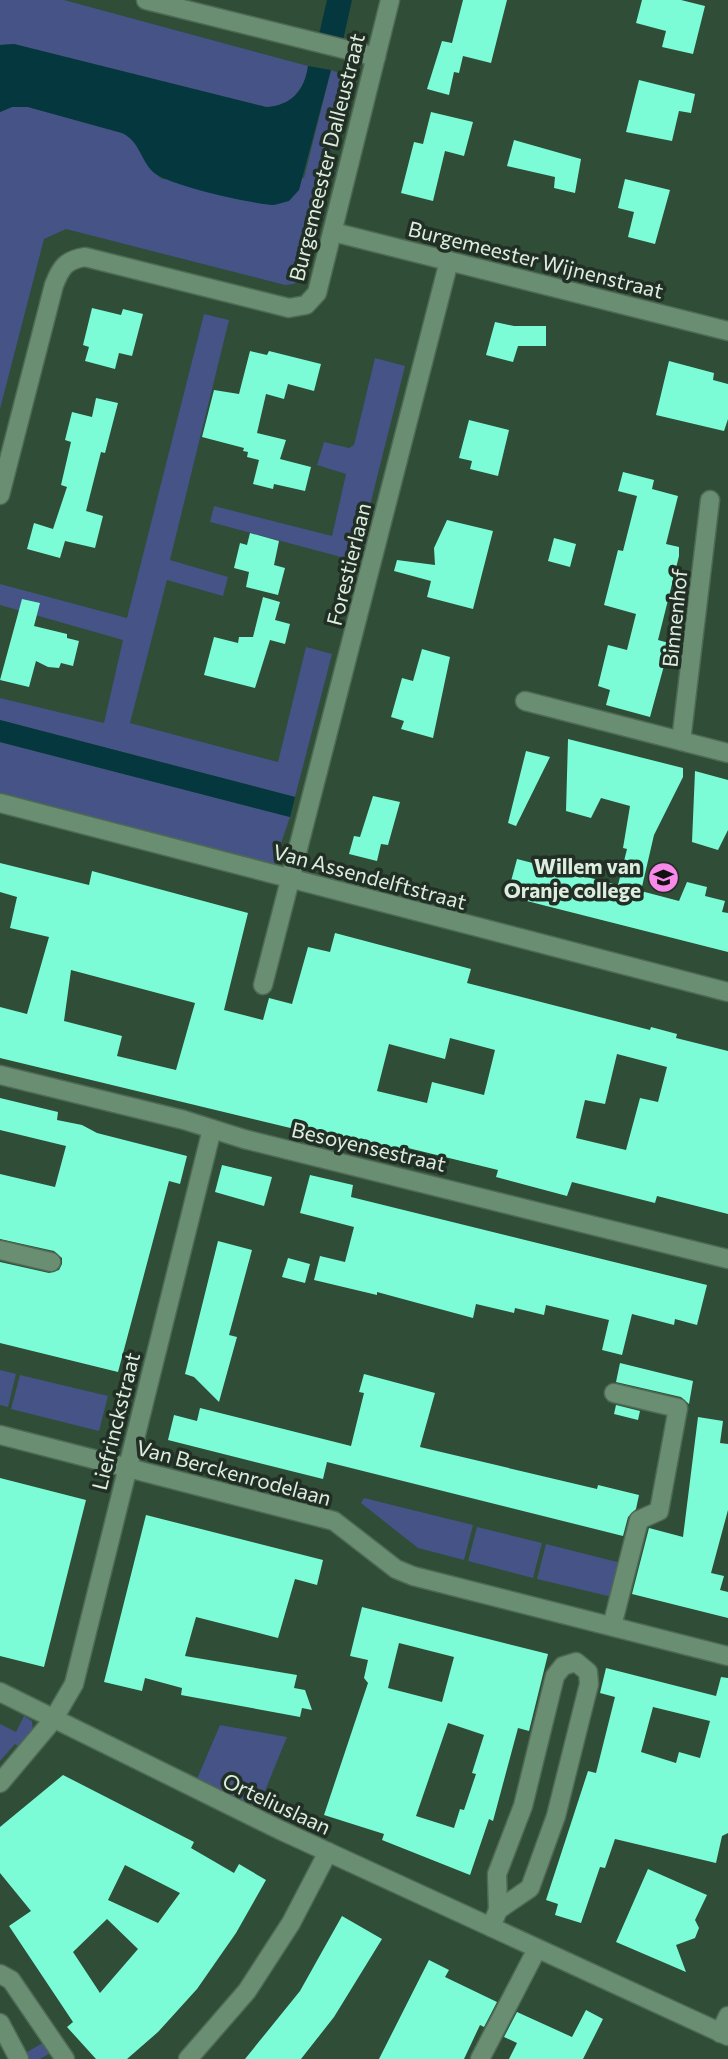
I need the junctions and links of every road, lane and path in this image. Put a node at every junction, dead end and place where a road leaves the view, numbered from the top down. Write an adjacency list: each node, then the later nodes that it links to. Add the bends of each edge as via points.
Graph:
1 (146, 0): 3 (street)
2 (390, 0): 3 (street, Burgemeester Dalleustraat)
3 (376, 57): 4 (street, Burgemeester Dalleustraat)
4 (333, 232): 5 (street, Burgemeester Wijnenstraat); 7 (street, Burgemeester Dalleustraat, via 317,293 306,305 289,308 85,257 70,259 54,285)
5 (449, 261): 6 (street, Burgemeester Wijnenstraat); 13 (street, Forestierlaan)
6 (728, 330)
7 (0, 495)
8 (710, 500): 10 (street, Binnenhof)
9 (525, 701): 10 (street)
10 (681, 741): 11 (street)
11 (728, 753)
12 (0, 803): 13 (street, Van Assendelftstraat)
13 (291, 879): 14 (street, Forestierlaan); 15 (street, Van Assendelftstraat)
14 (263, 985)
15 (728, 992)
16 (0, 1074): 17 (street, Besoyensestraat)
17 (212, 1129): 19 (street, Besoyensestraat); 23 (street, Liefrinckstraat)
18 (0, 1250): 20 (street)
19 (728, 1259)
20 (51, 1262)
21 (614, 1392): 24 (street, via 678,1408 659,1511 639,1520)
22 (0, 1435): 23 (street, Van Berckenrodelaan)
23 (127, 1468): 24 (street, Van Berckenrodelaan, via 334,1521 396,1569 413,1576); 27 (street, Liefrinckstraat, via 74,1684)
24 (612, 1626): 25 (street, Van Berckenrodelaan)
25 (728, 1656)
26 (0, 1692): 27 (street, Orteliuslaan)
27 (53, 1720): 28 (street, Liefrinckstraat); 29 (street, Orteliuslaan)
28 (0, 1783)
29 (328, 1852): 31 (street, Orteliuslaan); 39 (street, via 291,1923 247,1991)
30 (498, 1910): 30 (street, via 497,1874 523,1806 555,1675 576,1662 588,1672 589,1684 556,1816 530,1888); 31 (street)
31 (491, 1927): 32 (street, Orteliuslaan)
32 (537, 1948): 36 (street, Orteliuslaan); 40 (street)
33 (0, 1974): 38 (street, via 11,1980)
34 (728, 2015): 36 (street)
35 (0, 2023): 37 (street)
36 (724, 2035)
37 (19, 2059)
38 (65, 2059)
39 (188, 2059)
40 (480, 2059)

